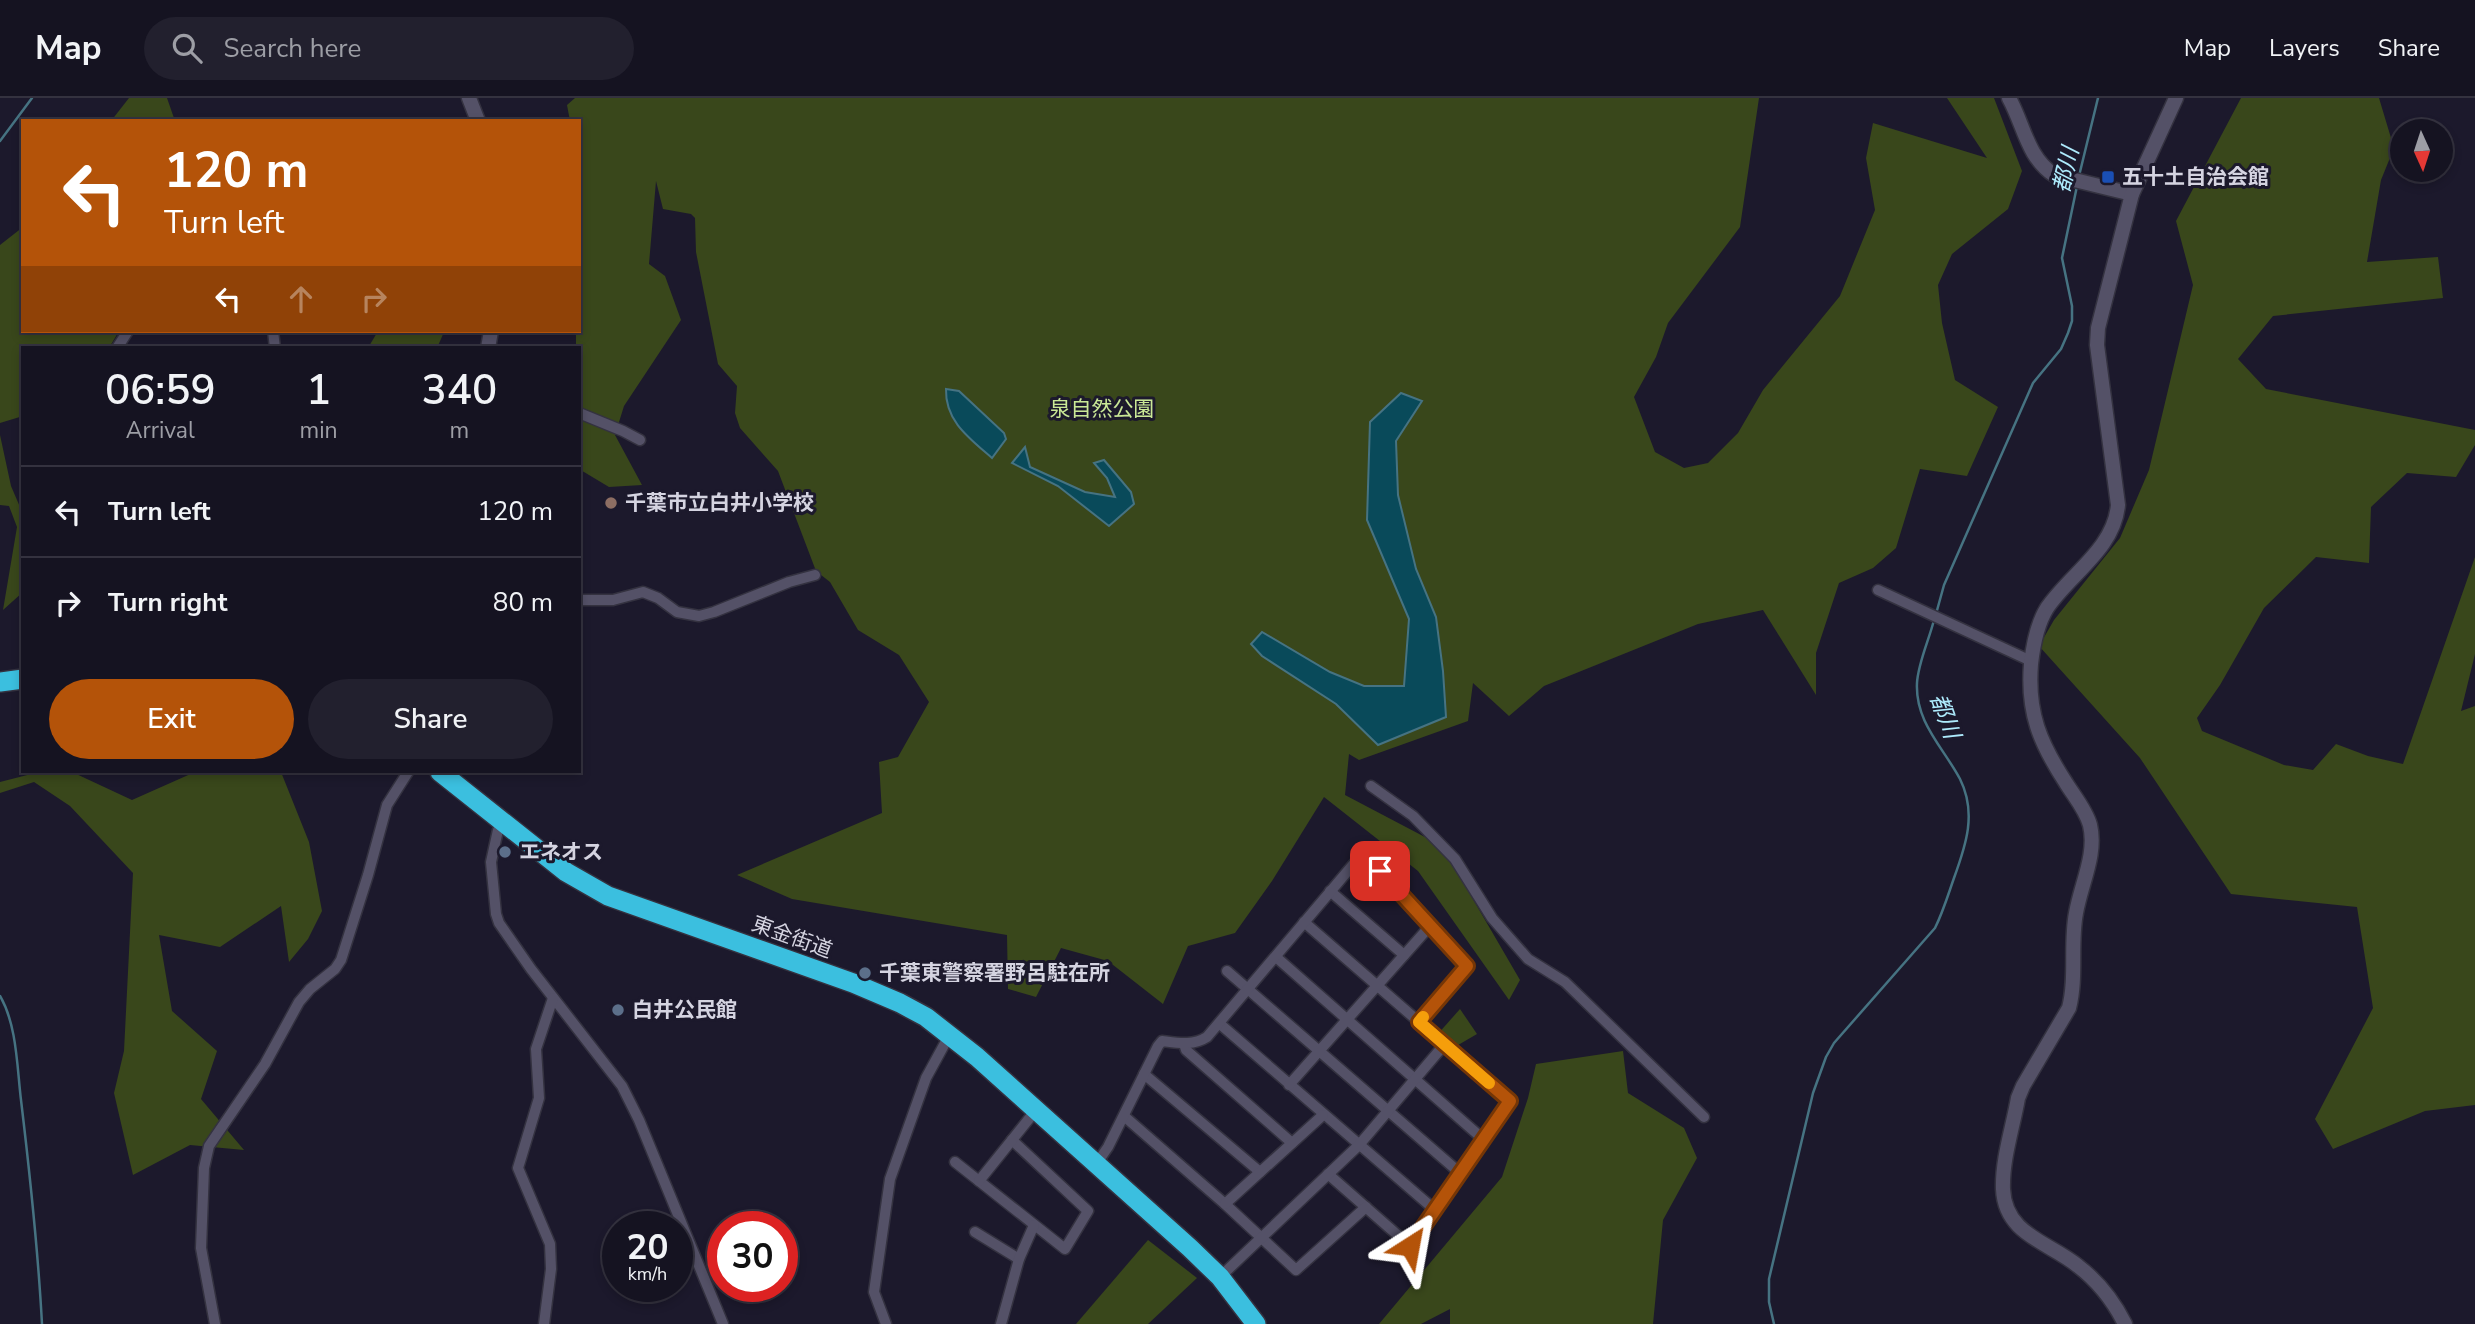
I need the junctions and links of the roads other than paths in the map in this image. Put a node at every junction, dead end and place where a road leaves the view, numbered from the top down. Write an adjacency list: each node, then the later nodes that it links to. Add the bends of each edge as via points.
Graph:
1 (470, 98): 4 (street)
2 (2009, 98): 5 (street, via 2035,158 2054,175)
3 (2176, 98): 5 (street)
4 (477, 119)
5 (2132, 194): 11 (street, via 2097,345 2117,516 2107,539 2048,608)
6 (581, 414): 7 (street)
7 (640, 440)
8 (815, 575): 10 (street, via 699,615 677,612 643,592 613,600)
9 (1878, 590): 11 (street)
10 (581, 600)
11 (2031, 661): 66 (street, via 2039,736 2090,824 2092,853 2075,915 2073,995 2018,1098 2003,1191 2006,1205 2031,1238 2097,1282)
12 (21, 679): 13 (highway)
13 (0, 682)
14 (407, 773): 60 (street, via 387,805 341,960 299,1002 265,1064 209,1146 201,1248)
15 (441, 773): 17 (highway, 東金街道)
16 (1371, 786): 41 (street, via 1413,816 1455,859 1492,918 1528,959 1565,982)
17 (504, 824): 26 (street, via 491,862 496,914 510,941); 30 (highway, 東金街道, via 566,872 607,896 878,993)
18 (1330, 891): 19 (street); 20 (street, via 1363,853); 21 (street)
19 (1304, 922): 22 (street); 24 (street)
20 (1430, 926): 21 (street); 28 (street, via 1467,966)
21 (1404, 955): 24 (street)
22 (1276, 957): 25 (street); 27 (street)
23 (1227, 971): 25 (street)
24 (1376, 986): 27 (street); 28 (street)
25 (1249, 990): 29 (street); 33 (street)
26 (553, 998): 61 (street, via 536,1049 539,1098 517,1168 550,1244); 62 (street, via 622,1086)
27 (1346, 1020): 33 (street); 35 (street)
28 (1419, 1022): 32 (street)
29 (1220, 1024): 31 (street, via 1199,1042); 36 (street)
30 (950, 1034): 37 (highway, 東金街道); 63 (street, via 926,1078 890,1179 873,1292)
31 (1184, 1044): 34 (street, via 1162,1041); 44 (street)
32 (1444, 1045): 35 (street); 42 (street, via 1510,1101)
33 (1318, 1051): 36 (street); 38 (street)
34 (1144, 1074): 40 (street); 48 (street)
35 (1415, 1080): 38 (street); 42 (street)
36 (1289, 1085): 39 (street)
37 (1036, 1110): 43 (street); 47 (highway, 東金街道)
38 (1388, 1112): 45 (street); 49 (street)
39 (1323, 1115): 44 (street); 45 (street)
40 (1124, 1116): 47 (street); 52 (street)
41 (1704, 1117)
42 (1483, 1139): 49 (street)
43 (1012, 1140): 51 (street); 55 (street, via 1088,1210 1066,1249)
44 (1292, 1143): 48 (street)
45 (1359, 1145): 50 (street); 54 (street)
46 (955, 1162): 51 (street)
47 (1097, 1163): 59 (highway, 東金街道)
48 (1260, 1172): 52 (street)
49 (1460, 1173): 54 (street)
50 (1328, 1174): 53 (street); 57 (street)
51 (979, 1181): 55 (street)
52 (1225, 1204): 57 (street)
53 (1366, 1207): 54 (street, via 1410,1246); 57 (street, via 1296,1270)
54 (1435, 1210)
55 (1034, 1225): 58 (street)
56 (975, 1232): 58 (street)
57 (1262, 1237): 59 (street)
58 (1019, 1259): 64 (street)
59 (1220, 1277): 65 (highway, 東金街道)
60 (215, 1324)
61 (544, 1324)
62 (723, 1324)
63 (886, 1324)
64 (1001, 1324)
65 (1256, 1324)
66 (2125, 1324)

